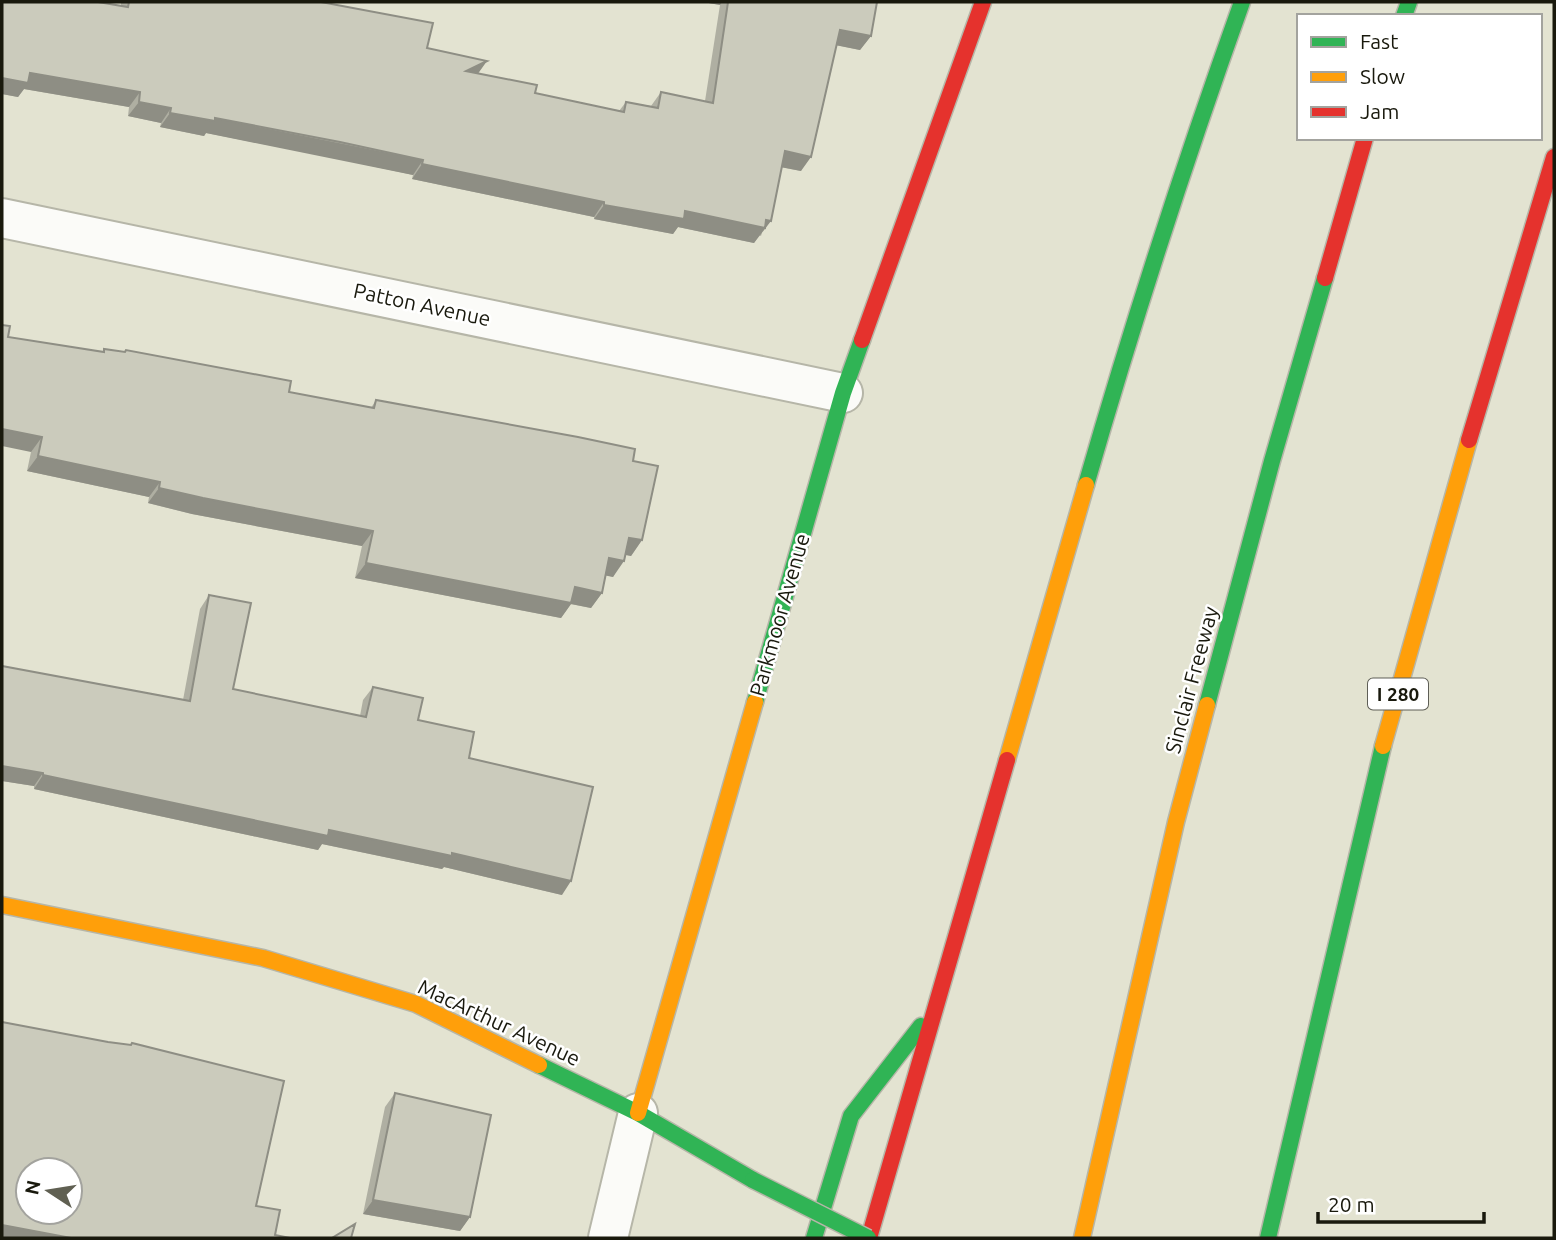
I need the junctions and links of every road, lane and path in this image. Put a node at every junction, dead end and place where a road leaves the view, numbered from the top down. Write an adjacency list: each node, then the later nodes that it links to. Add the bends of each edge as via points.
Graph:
1 (983, 2): 6 (main road, Parkmoor Avenue)
2 (1242, 2): 8 (main road, via 1119,371)
3 (1364, 140): 13 (main road, Sinclair Freeway, via 1272,461 1176,822)
4 (1554, 157): 14 (main road, I 280, via 1445,520 1374,781)
5 (2, 218): 6 (street, Patton Avenue)
6 (843, 393): 9 (main road, Parkmoor Avenue)
7 (2, 905): 9 (main road, MacArthur Avenue, via 263,958 416,1004)
8 (933, 1010): 11 (main road, via 851,1116); 12 (main road)
9 (638, 1113): 10 (street, Parkmoor Avenue); 12 (main road, MacArthur Avenue, bridge, via 753,1180)
10 (608, 1238)
11 (814, 1238)
12 (869, 1238)
13 (1082, 1238)
14 (1268, 1238)

